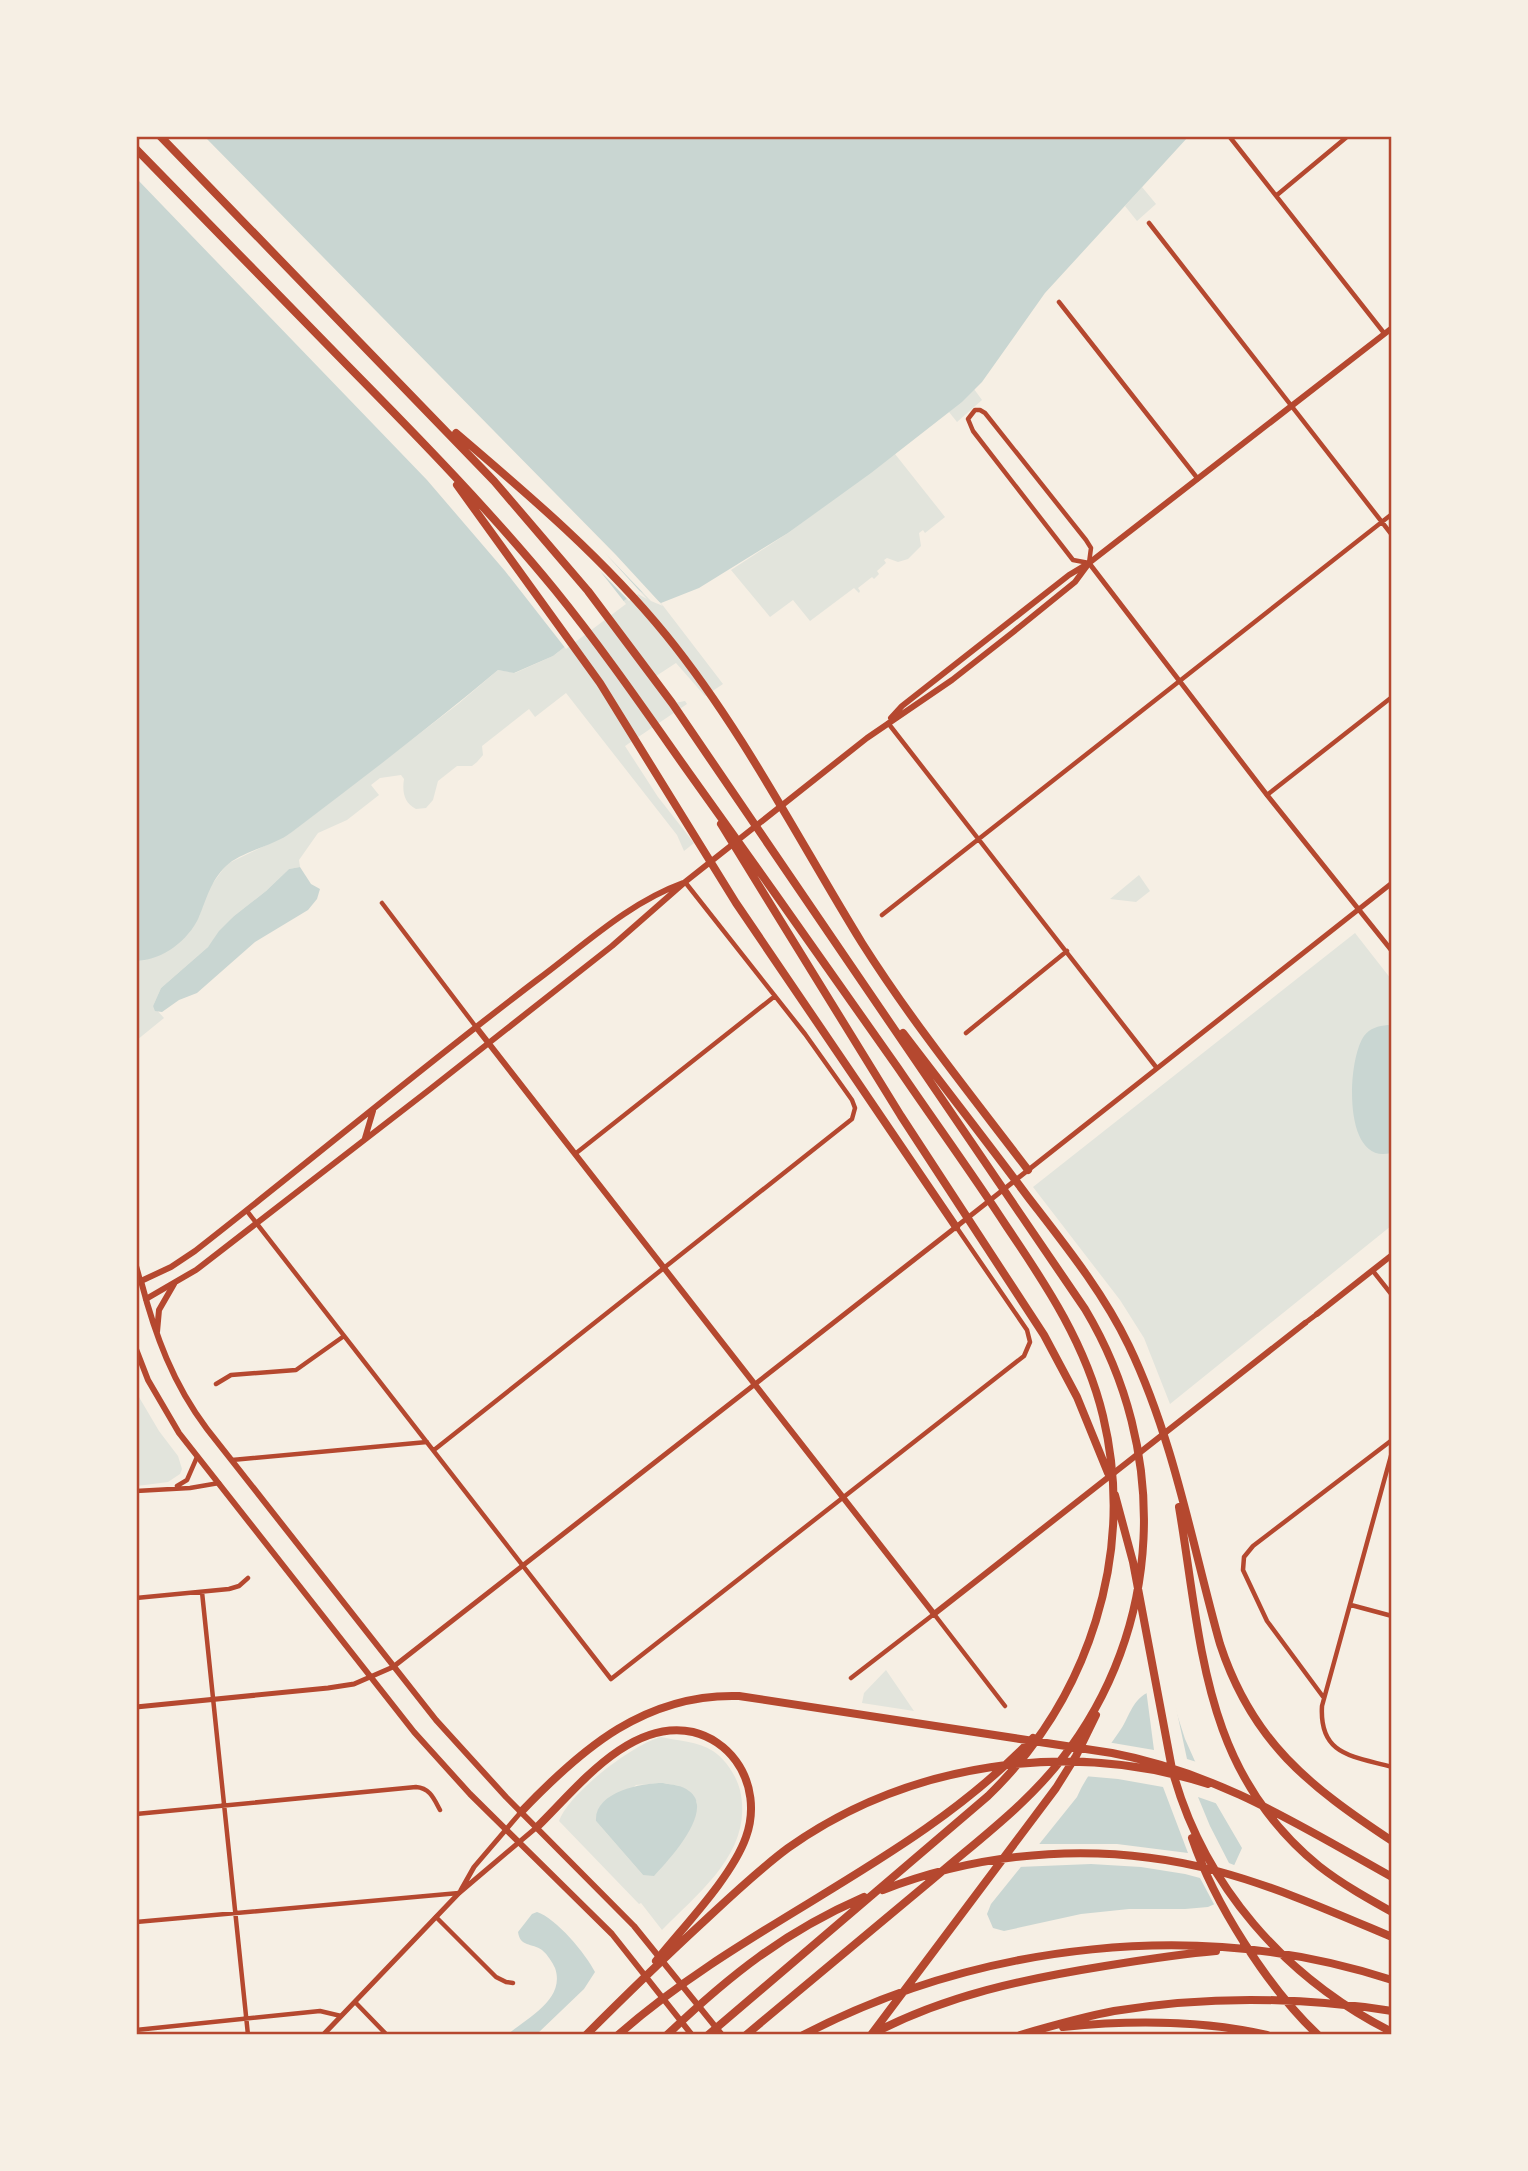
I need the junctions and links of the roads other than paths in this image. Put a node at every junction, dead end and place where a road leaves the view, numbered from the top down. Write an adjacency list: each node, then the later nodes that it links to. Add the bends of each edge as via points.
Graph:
1 (160, 136): 10 (highway)
2 (1229, 136): 5 (street)
3 (1348, 136): 5 (street)
4 (136, 149): 12 (highway)
5 (1276, 195): 9 (street)
6 (1149, 223): 11 (street)
7 (1059, 302): 13 (street)
8 (1391, 328): 9 (main road)
9 (1384, 333): 11 (main road)
10 (423, 406): 31 (highway, via 580,581 645,666); 40 (highway, via 550,513 610,572 696,673 905,1006)
11 (1291, 407): 13 (main road); 15 (street)
12 (437, 457): 21 (highway, via 569,607); 43 (highway, via 607,694 705,855)
13 (1198, 479): 17 (main road)
14 (1391, 514): 15 (street)
15 (1381, 522): 16 (street); 18 (street)
16 (1391, 535)
17 (1089, 563): 17 (street, via 1091,548 1086,540 985,413 970,414 973,430 1072,558); 18 (street); 20 (main road, via 902,706)
18 (1178, 680): 22 (street); 23 (street)
19 (1391, 697): 22 (street)
20 (888, 722): 23 (street); 24 (main road)
21 (686, 768): 87 (highway, via 992,1205 1062,1313 1085,1359 1110,1459 1109,1566 1096,1621); 89 (highway, via 901,1116 1035,1320 1073,1389 1098,1445 1125,1528 1168,1752)
22 (1267, 795): 27 (street)
23 (978, 838): 28 (street); 29 (street)
24 (685, 882): 32 (street); 33 (main road, via 633,909); 35 (main road, via 618,942)
25 (1391, 883): 27 (street)
26 (382, 903): 33 (street)
27 (1358, 909): 30 (street); 36 (street)
28 (882, 915)
29 (1067, 951): 34 (street); 36 (street)
30 (1391, 951)
31 (846, 958): 65 (highway, via 1101,1297 1143,1379); 80 (highway, via 1094,1324 1128,1403 1142,1478 1142,1569)
32 (775, 996): 39 (street); 46 (street, via 852,1100 854,1115 846,1126)
33 (476, 1027): 35 (main road); 37 (main road)
34 (966, 1033)
35 (488, 1043): 38 (main road); 39 (main road)
36 (1156, 1067): 40 (street)
37 (373, 1111): 38 (main road); 41 (main road)
38 (364, 1140): 42 (main road)
39 (574, 1154): 46 (main road)
40 (1028, 1170): 43 (street)
41 (247, 1211): 42 (street); 48 (main road, via 184,1259)
42 (256, 1223): 49 (main road); 56 (street)
43 (956, 1227): 59 (street); 71 (street, via 1024,1325 1029,1346 1022,1359)
44 (1391, 1255): 47 (main road)
45 (136, 1263): 48 (street)
46 (664, 1268): 59 (main road); 62 (street)
47 (1372, 1270): 50 (street); 53 (main road)
48 (139, 1282): 51 (main road)
49 (174, 1284): 51 (main road); 55 (main road, via 159,1310)
50 (1391, 1295)
51 (146, 1299): 52 (main road); 55 (main road)
52 (136, 1303)
53 (1317, 1314): 54 (street)
54 (1305, 1323): 77 (main road)
55 (157, 1334): 66 (main road, via 183,1394)
56 (344, 1336): 58 (street, via 296,1370 235,1374); 61 (street)
57 (137, 1352): 64 (main road, via 161,1403)
58 (216, 1384)
59 (754, 1384): 71 (main road); 72 (street)
60 (1391, 1440): 83 (street, via 1244,1557 1243,1570 1267,1621)
61 (428, 1441): 62 (street); 66 (street)
62 (434, 1450): 72 (street)
63 (1391, 1452): 67 (street)
64 (197, 1456): 68 (main road); 69 (street, via 187,1480)
65 (1171, 1456): 97 (highway, via 1220,1644 1249,1708 1303,1777); 101 (highway, via 1201,1654 1214,1706 1237,1763 1269,1814 1306,1855)
66 (232, 1460): 79 (main road)
67 (1390, 1465): 76 (street)
68 (219, 1483): 69 (street); 81 (main road)
69 (176, 1487): 70 (street)
70 (136, 1491)
71 (844, 1498): 72 (street, via 611,1679); 77 (main road)
72 (522, 1564): 79 (street)
73 (248, 1578): 74 (street, via 229,1590)
74 (202, 1592): 75 (street); 84 (street)
75 (136, 1598)
76 (1351, 1605): 78 (street); 83 (street)
77 (934, 1614): 82 (street); 85 (street)
78 (1391, 1616)
79 (393, 1667): 81 (street); 92 (main road)
80 (1112, 1674): 117 (highway, via 1080,1734 1024,1801); 128 (highway, via 1090,1730 1063,1777)
81 (371, 1678): 84 (street, via 328,1688); 96 (main road, via 453,1776)
82 (850, 1678)
83 (1324, 1698): 88 (street, via 1321,1722 1329,1742 1349,1754)
84 (213, 1700): 86 (street); 90 (street)
85 (1005, 1706)
86 (136, 1707)
87 (1058, 1709): 122 (highway, via 1000,1771 954,1809 868,1869 698,1971); 125 (highway, via 988,1796)
88 (1391, 1767)
89 (1182, 1802): 116 (highway, via 1211,1865 1262,1935 1313,1982); 131 (highway, via 1200,1861 1223,1905 1273,1983)
90 (224, 1806): 91 (street, via 422,1787); 93 (street); 102 (street)
91 (440, 1810)
92 (521, 1812): 94 (highway, via 631,1720 679,1701 721,1696 1142,1759 1206,1778); 95 (main road); 96 (street)
93 (136, 1814)
94 (1283, 1816): 99 (highway); 106 (highway, via 1203,1783 1135,1768 1049,1762 971,1770 895,1791 818,1829 761,1869)
95 (537, 1827): 98 (street); 106 (highway, via 614,1754 640,1738 684,1731 703,1735 725,1748 748,1786 748,1830 728,1871); 126 (main road, via 634,1926)
96 (505, 1829): 98 (main road); 100 (street)
97 (1391, 1841)
98 (519, 1842): 100 (street); 124 (main road, via 612,1934)
99 (1391, 1877)
100 (459, 1893): 102 (street); 103 (street)
101 (1391, 1912)
102 (235, 1913): 104 (street); 113 (street)
103 (436, 1917): 109 (street, via 496,1977); 110 (street)
104 (136, 1922)
105 (1391, 1937): 123 (highway, via 1256,1883 1187,1864 1098,1854 1008,1857 939,1871 867,1896 790,1934 735,1974)
106 (676, 1942): 121 (highway)
107 (1266, 1951): 108 (highway); 127 (highway, via 1154,1946 1018,1961 916,1987); 128 (highway, via 1186,1954 1030,1978 955,1998)
108 (1391, 1980)
109 (513, 1983)
110 (355, 2002): 112 (street); 120 (street)
111 (1391, 2011): 115 (highway, via 1302,2002 1185,2003 1116,2011)
112 (341, 2016): 113 (street, via 324,2011); 119 (street)
113 (246, 2020): 114 (street); 118 (street)
114 (136, 2030)
115 (1033, 2031): 129 (highway); 130 (highway, via 1155,2022)
116 (1391, 2032)
117 (746, 2034)
118 (247, 2035)
119 (323, 2035)
120 (387, 2035)
121 (586, 2035)
122 (618, 2035)
123 (667, 2035)
124 (692, 2035)
125 (708, 2035)
126 (722, 2035)
127 (803, 2035)
128 (871, 2035)
129 (1020, 2035)
130 (1268, 2035)
131 (1318, 2035)

